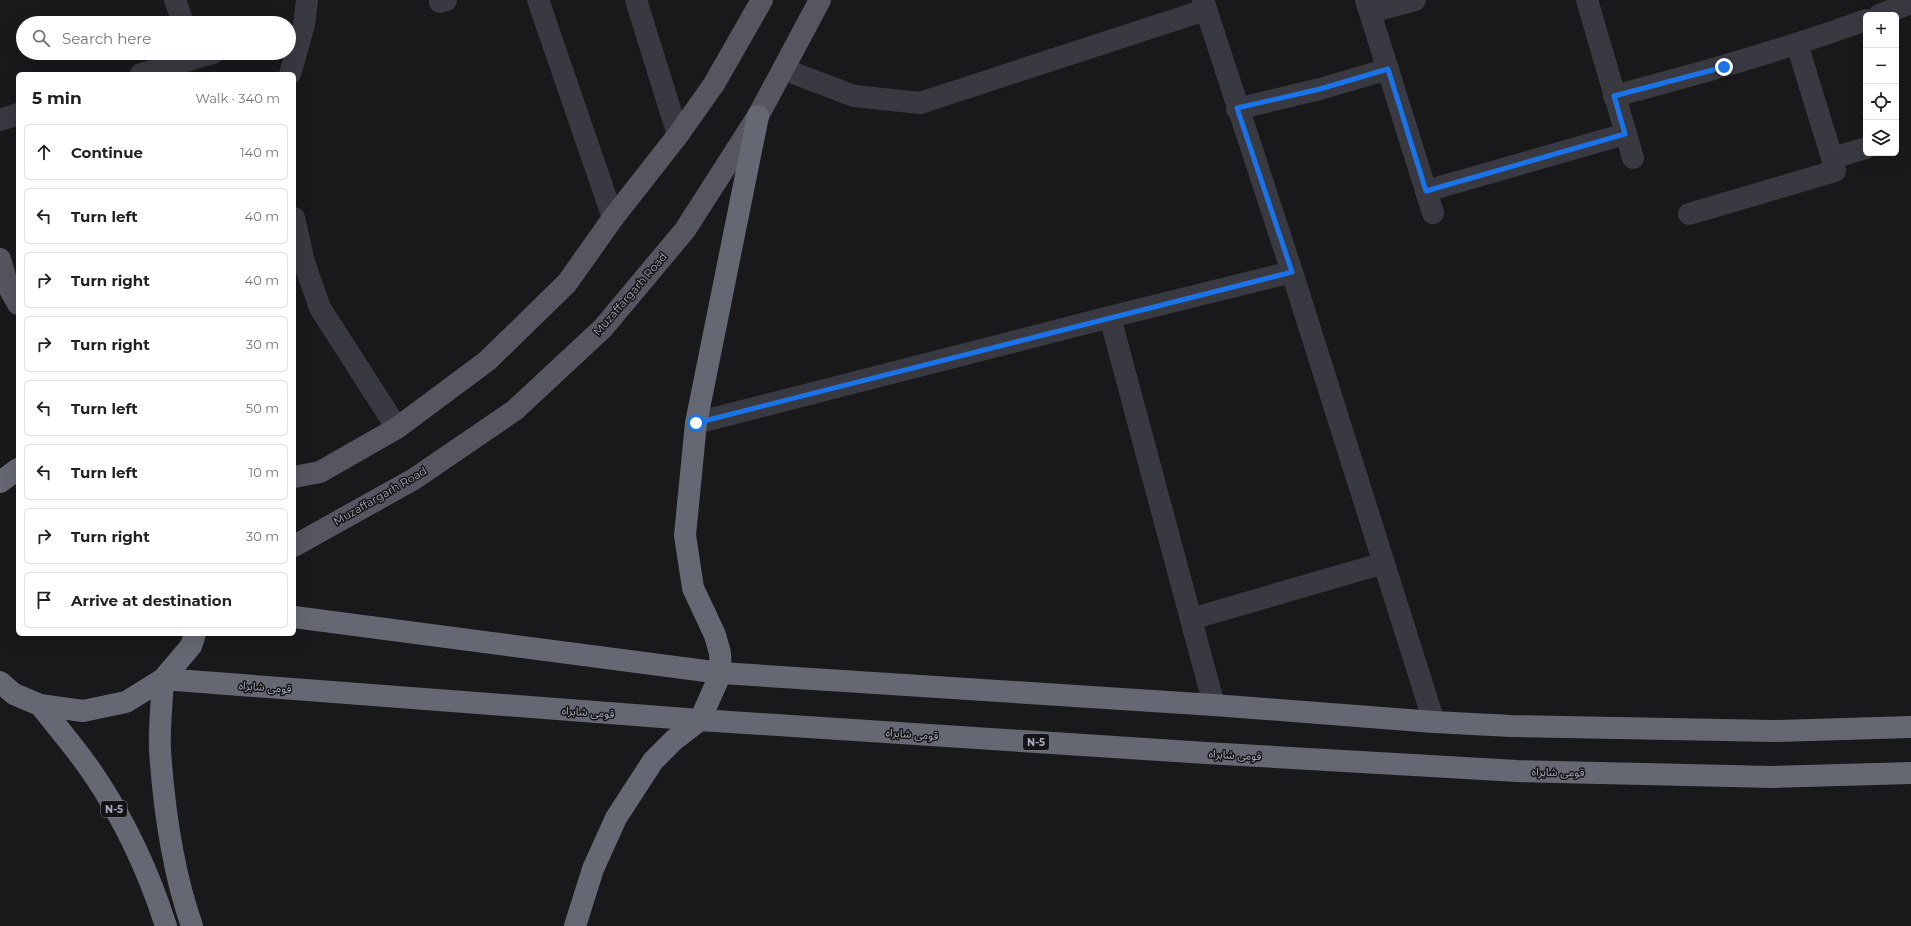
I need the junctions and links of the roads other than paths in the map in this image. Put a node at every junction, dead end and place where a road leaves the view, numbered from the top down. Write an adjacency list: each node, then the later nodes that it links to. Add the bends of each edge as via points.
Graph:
1 (175, 0): 13 (street)
2 (307, 0): 15 (street)
3 (538, 0): 36 (street)
4 (636, 0): 29 (street)
5 (762, 0): 29 (main road, via 714,84)
6 (820, 0): 19 (main road, Muzaffargarh Road)
7 (1415, 0): 11 (street)
8 (1586, 0): 23 (street)
9 (1911, 3): 12 (street)
10 (1204, 5): 19 (street, via 920,103 854,96); 24 (street)
11 (1368, 6): 20 (street)
12 (1887, 12)
13 (181, 16)
14 (1863, 21): 16 (street)
15 (296, 28)
16 (1797, 44): 23 (street, via 1724,67); 32 (street)
17 (184, 60): 21 (street)
18 (292, 60): 22 (street)
19 (783, 69): 26 (main road, Muzaffargarh Road)
20 (1388, 69): 24 (street, via 1320,89); 33 (street)
21 (147, 72)
22 (290, 72)
23 (1614, 96): 28 (street)
24 (1237, 108): 40 (street)
25 (16, 115): 27 (street)
26 (758, 116): 43 (highway); 48 (main road, Muzaffargarh Road, via 685,230 603,328 509,414 414,479)
27 (0, 120)
28 (1625, 134): 31 (street); 33 (street)
29 (678, 135): 36 (main road)
30 (1863, 149): 32 (street)
31 (1633, 158)
32 (1832, 158): 35 (street, via 1835,171)
33 (1426, 191): 34 (street)
34 (1433, 213)
35 (1689, 214)
36 (613, 218): 44 (main road, via 566,283 492,356)
37 (296, 235): 39 (street)
38 (0, 260): 41 (main road, via 8,286)
39 (299, 260): 44 (street, via 320,308)
40 (1292, 272): 42 (street); 49 (street)
41 (16, 300)
42 (1110, 317): 43 (street); 51 (street)
43 (696, 423): 53 (highway, via 685,535 693,588 715,635 720,652)
44 (397, 428): 46 (main road, via 320,472)
45 (16, 470): 47 (highway)
46 (296, 477)
47 (0, 482)
48 (296, 545)
49 (1384, 563): 51 (street); 59 (street)
50 (296, 618): 53 (highway)
51 (1191, 619): 57 (street)
52 (194, 636): 54 (highway, via 191,646)
53 (721, 673): 57 (highway); 58 (highway)
54 (163, 679): 56 (highway, via 126,702 83,711); 58 (highway, قومی شاہراہ / N-5); 63 (highway, via 160,748 168,831 181,895)
55 (5, 689): 56 (highway)
56 (40, 705): 62 (highway, N-5, via 94,775 130,837)
57 (1214, 705): 59 (highway)
58 (700, 720): 61 (highway, قومی شاہراہ / N-5, via 1517,771 1773,777); 64 (highway, via 674,740 653,761 616,818 593,868)
59 (1434, 722): 60 (highway, via 1775,731)
60 (1911, 726)
61 (1911, 773)
62 (166, 926)
63 (192, 926)
64 (575, 926)

